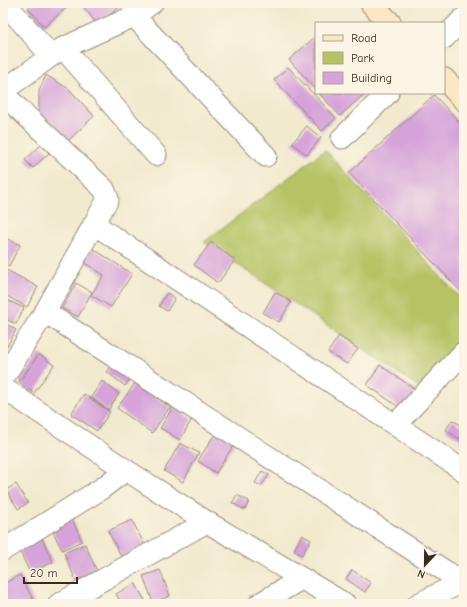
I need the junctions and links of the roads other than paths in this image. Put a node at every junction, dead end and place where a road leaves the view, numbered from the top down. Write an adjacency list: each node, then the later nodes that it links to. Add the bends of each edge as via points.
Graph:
1 (5, 3): 8 (street)
2 (152, 3): 4 (street)
3 (371, 3): 6 (main road)
4 (134, 16): 8 (street); 15 (street)
5 (464, 18): 7 (street)
6 (389, 22)
7 (445, 37)
8 (57, 52): 10 (street); 14 (street)
9 (445, 80): 12 (main road)
10 (3, 92): 16 (street, via 104,189 108,199)
11 (387, 94): 13 (street)
12 (464, 100)
13 (342, 138)
14 (156, 155)
15 (266, 156)
16 (94, 224): 17 (street); 21 (street)
17 (45, 312): 19 (street); 27 (street)
18 (464, 352): 21 (street)
19 (3, 378)
20 (3, 388): 22 (street)
21 (396, 424): 23 (street)
22 (126, 470): 24 (street); 25 (street, via 101,489)
23 (464, 471)
24 (207, 522): 26 (street); 28 (street)
25 (3, 550)
26 (301, 579): 29 (street); 30 (street)
27 (463, 581): 31 (street)
28 (59, 604)
29 (259, 604)
30 (345, 604)
31 (418, 604)

